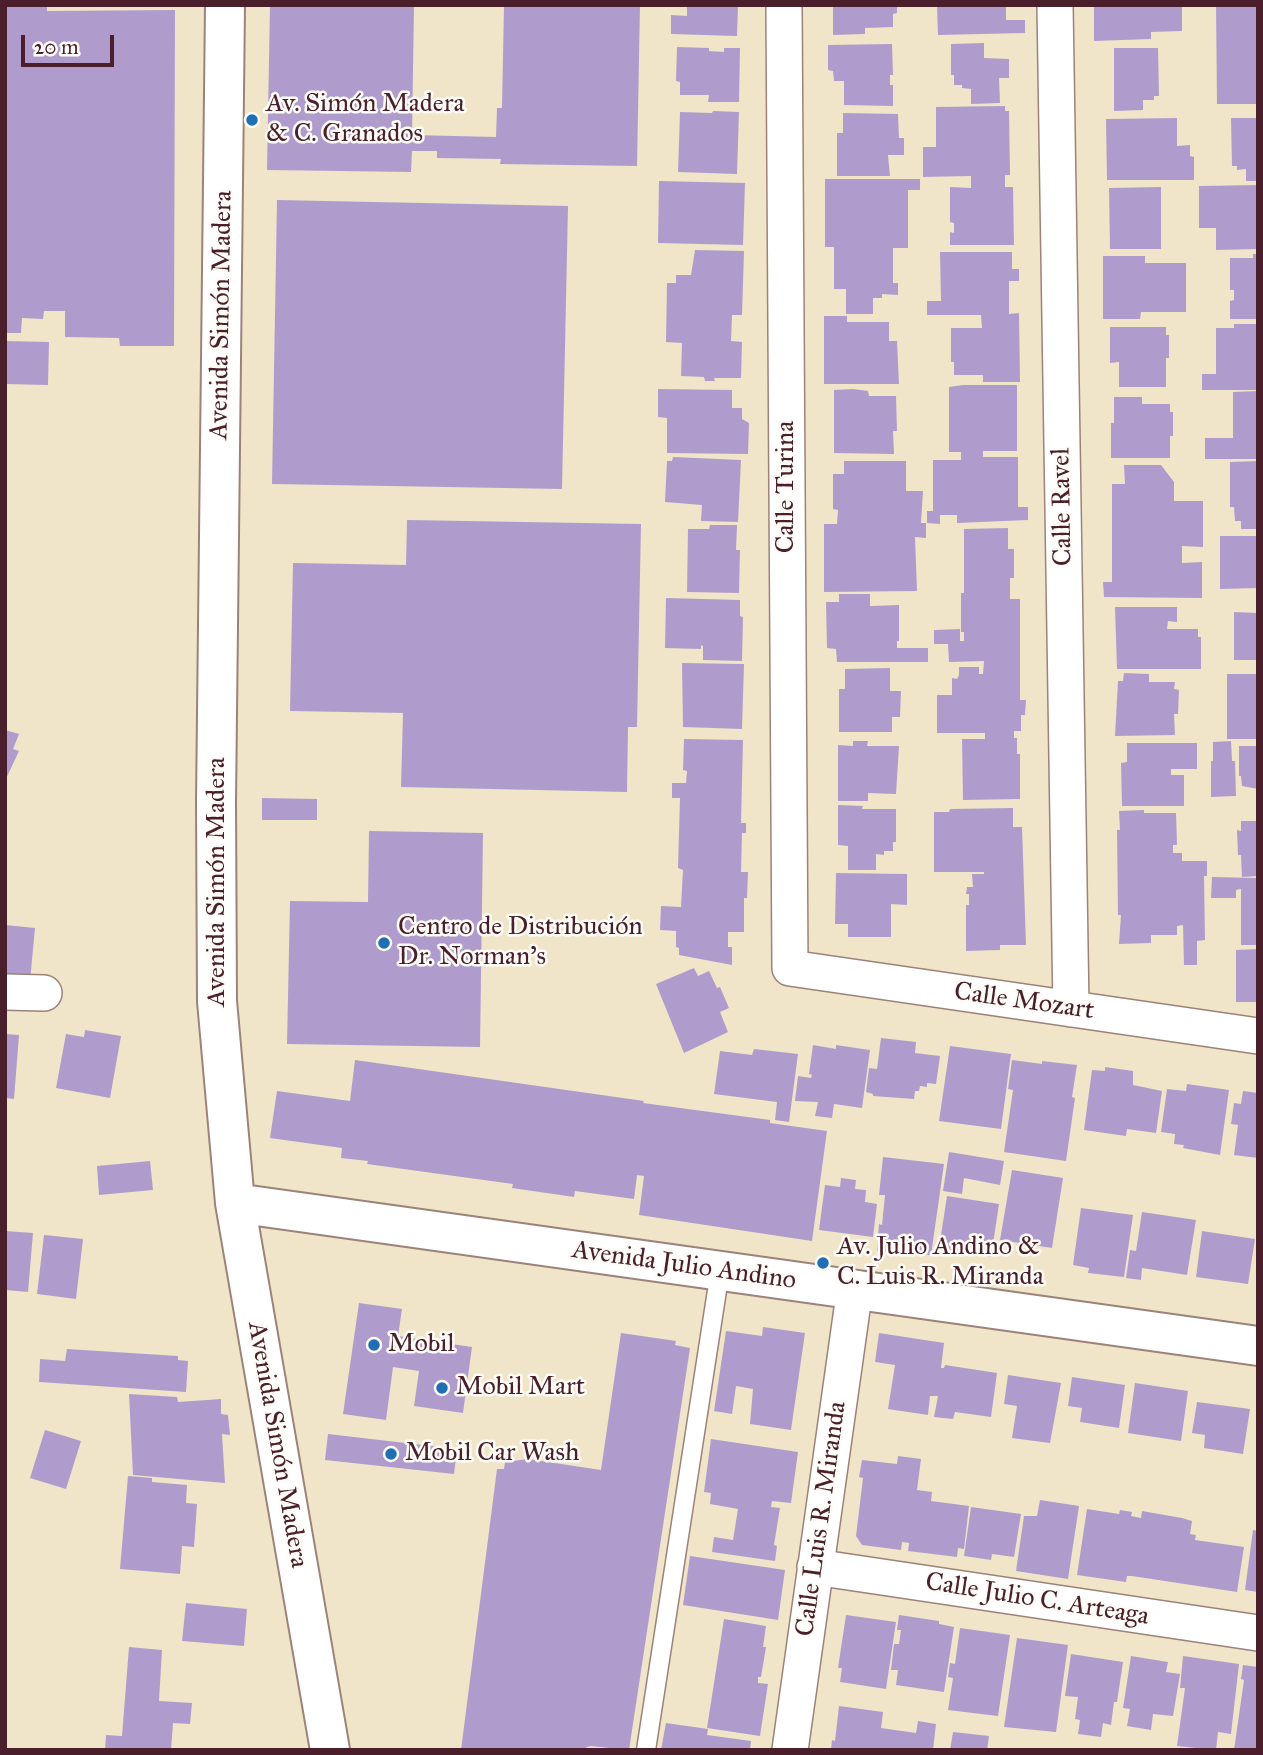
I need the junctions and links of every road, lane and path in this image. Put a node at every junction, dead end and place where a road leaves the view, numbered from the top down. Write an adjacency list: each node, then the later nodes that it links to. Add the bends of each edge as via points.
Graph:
1 (225, 5): 9 (street, Avenida Simón Madera, via 217,988)
2 (784, 5): 4 (street, Calle Turina)
3 (1055, 5): 7 (street, Calle Ravel)
4 (790, 968): 7 (street, Calle Mozart)
5 (5, 992): 6 (street)
6 (44, 993)
7 (1070, 1009): 8 (street, Calle Mozart)
8 (1258, 1036)
9 (235, 1203): 10 (street, Avenida Julio Andino); 15 (street, Avenida Simón Madera)
10 (720, 1272): 11 (street, Avenida Julio Andino); 16 (lane)
11 (855, 1288): 12 (street, Avenida Julio Andino); 13 (street, Calle Luis R. Miranda)
12 (1258, 1346)
13 (816, 1567): 14 (street, Calle Julio C. Arteaga); 17 (street, Calle Luis R. Miranda)
14 (1258, 1633)
15 (330, 1750)
16 (646, 1750)
17 (790, 1750)

